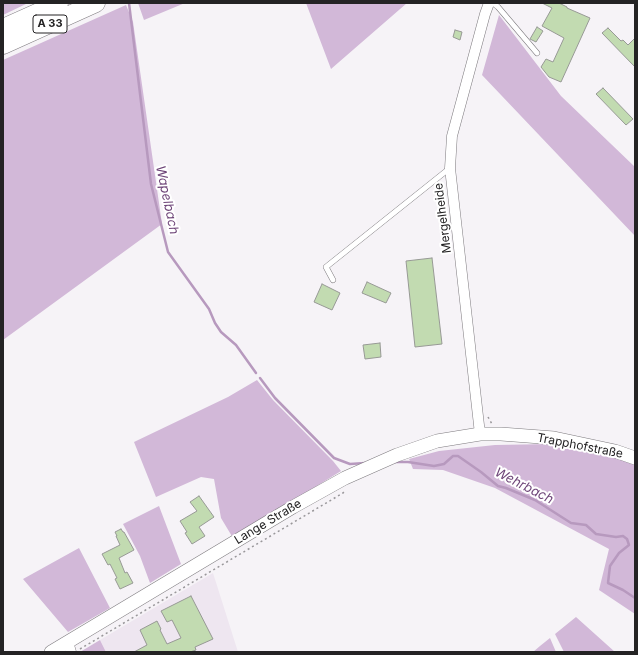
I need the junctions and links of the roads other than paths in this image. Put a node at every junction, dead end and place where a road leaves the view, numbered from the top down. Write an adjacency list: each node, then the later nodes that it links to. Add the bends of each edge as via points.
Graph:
1 (59, 3): 5 (highway, A 33)
2 (96, 3): 6 (highway, A 33)
3 (489, 3): 8 (street, Mergelheide, via 452,136)
4 (493, 3): 7 (lane)
5 (3, 28)
6 (3, 45)
7 (537, 53)
8 (450, 168): 9 (lane, via 326,267); 11 (street, Mergelheide)
9 (333, 280)
10 (498, 433): 11 (street, Lange Straße); 12 (street, Trapphofstraße, via 554,438 615,451)
11 (480, 434): 13 (street, Lange Straße, via 438,441 397,455 345,478 293,507)
12 (635, 458)
13 (71, 649): 14 (street, Lange Straße)
14 (51, 652)

